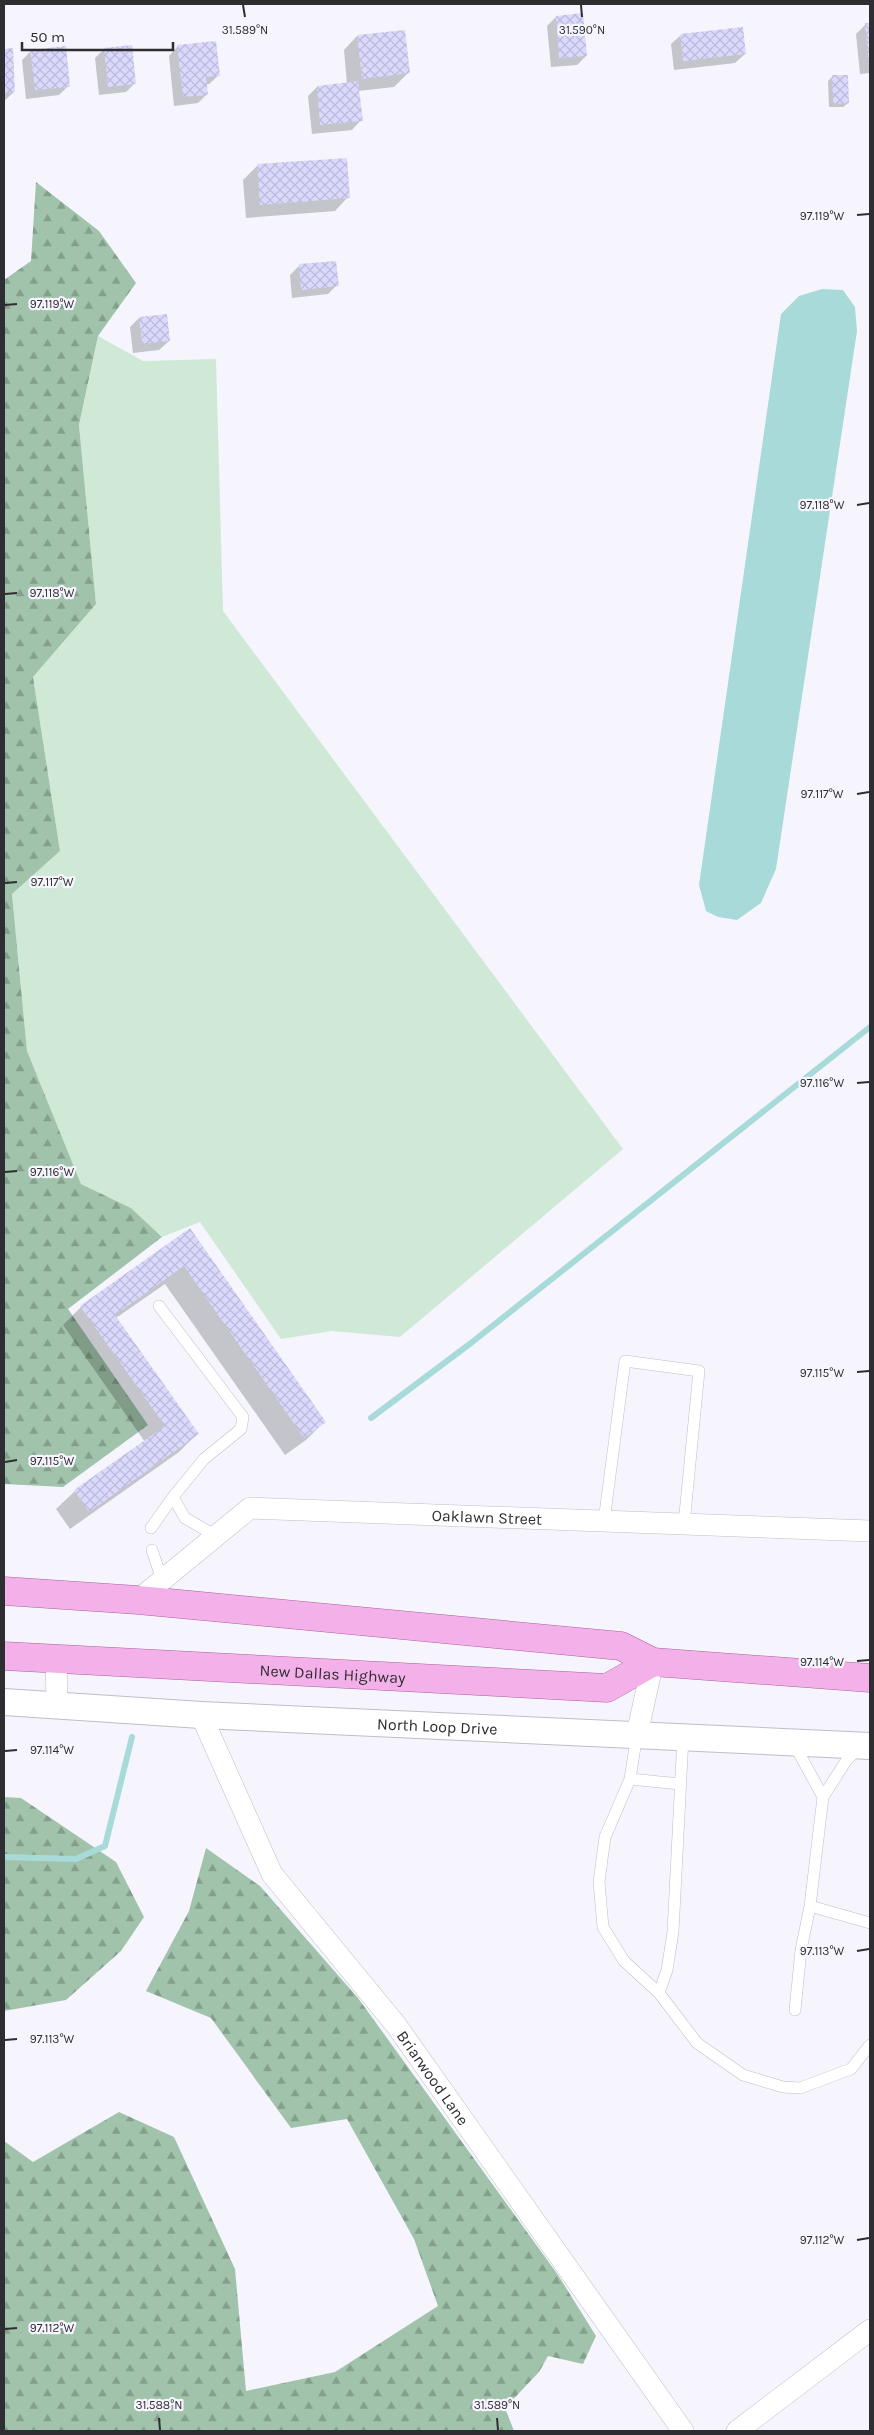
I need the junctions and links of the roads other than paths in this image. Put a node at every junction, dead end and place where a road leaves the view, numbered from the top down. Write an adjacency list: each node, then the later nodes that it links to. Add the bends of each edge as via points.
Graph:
1 (159, 1306): 2 (lane, via 243,1417 241,1429 204,1459)
2 (173, 1497): 5 (lane); 7 (lane, via 186,1518)
3 (604, 1521): 4 (street, Oaklawn Street); 4 (lane, via 625,1361 699,1371); 7 (street, Oaklawn Street, via 250,1508)
4 (684, 1524): 6 (street, Oaklawn Street)
5 (151, 1528)
6 (870, 1531)
7 (216, 1536): 9 (street, Oaklawn Street)
8 (152, 1550): 9 (lane)
9 (162, 1580): 11 (street, Oaklawn Street)
10 (4, 1591): 11 (main road)
11 (138, 1600): 14 (main road, via 620,1646)
12 (4, 1656): 13 (main road, New Dallas Highway)
13 (56, 1659): 14 (main road, New Dallas Highway, via 607,1688); 17 (street)
14 (653, 1662): 15 (main road); 19 (street)
15 (870, 1678)
16 (4, 1702): 17 (street, North Loop Drive)
17 (57, 1706): 18 (street, North Loop Drive)
18 (201, 1715): 19 (street, North Loop Drive); 32 (street, Briarwood Lane, via 272,1874 396,2025)
19 (637, 1734): 20 (street, North Loop Drive); 23 (lane)
20 (683, 1737): 21 (street, North Loop Drive); 24 (lane)
21 (794, 1743): 22 (street, North Loop Drive); 25 (lane)
22 (865, 1746): 25 (lane, via 846,1761)
23 (630, 1779): 24 (lane); 28 (lane, via 605,1837 599,1882 603,1927 624,1960)
24 (680, 1784): 28 (lane, via 673,1932 667,1970)
25 (823, 1797): 26 (lane)
26 (810, 1906): 27 (lane); 29 (lane, via 801,1950)
27 (870, 1923)
28 (659, 1993): 30 (lane, via 697,2043 743,2075 783,2087 800,2088 851,2069)
29 (795, 2010)
30 (870, 2045)
31 (870, 2330): 33 (street)
32 (682, 2431)
33 (737, 2431)

